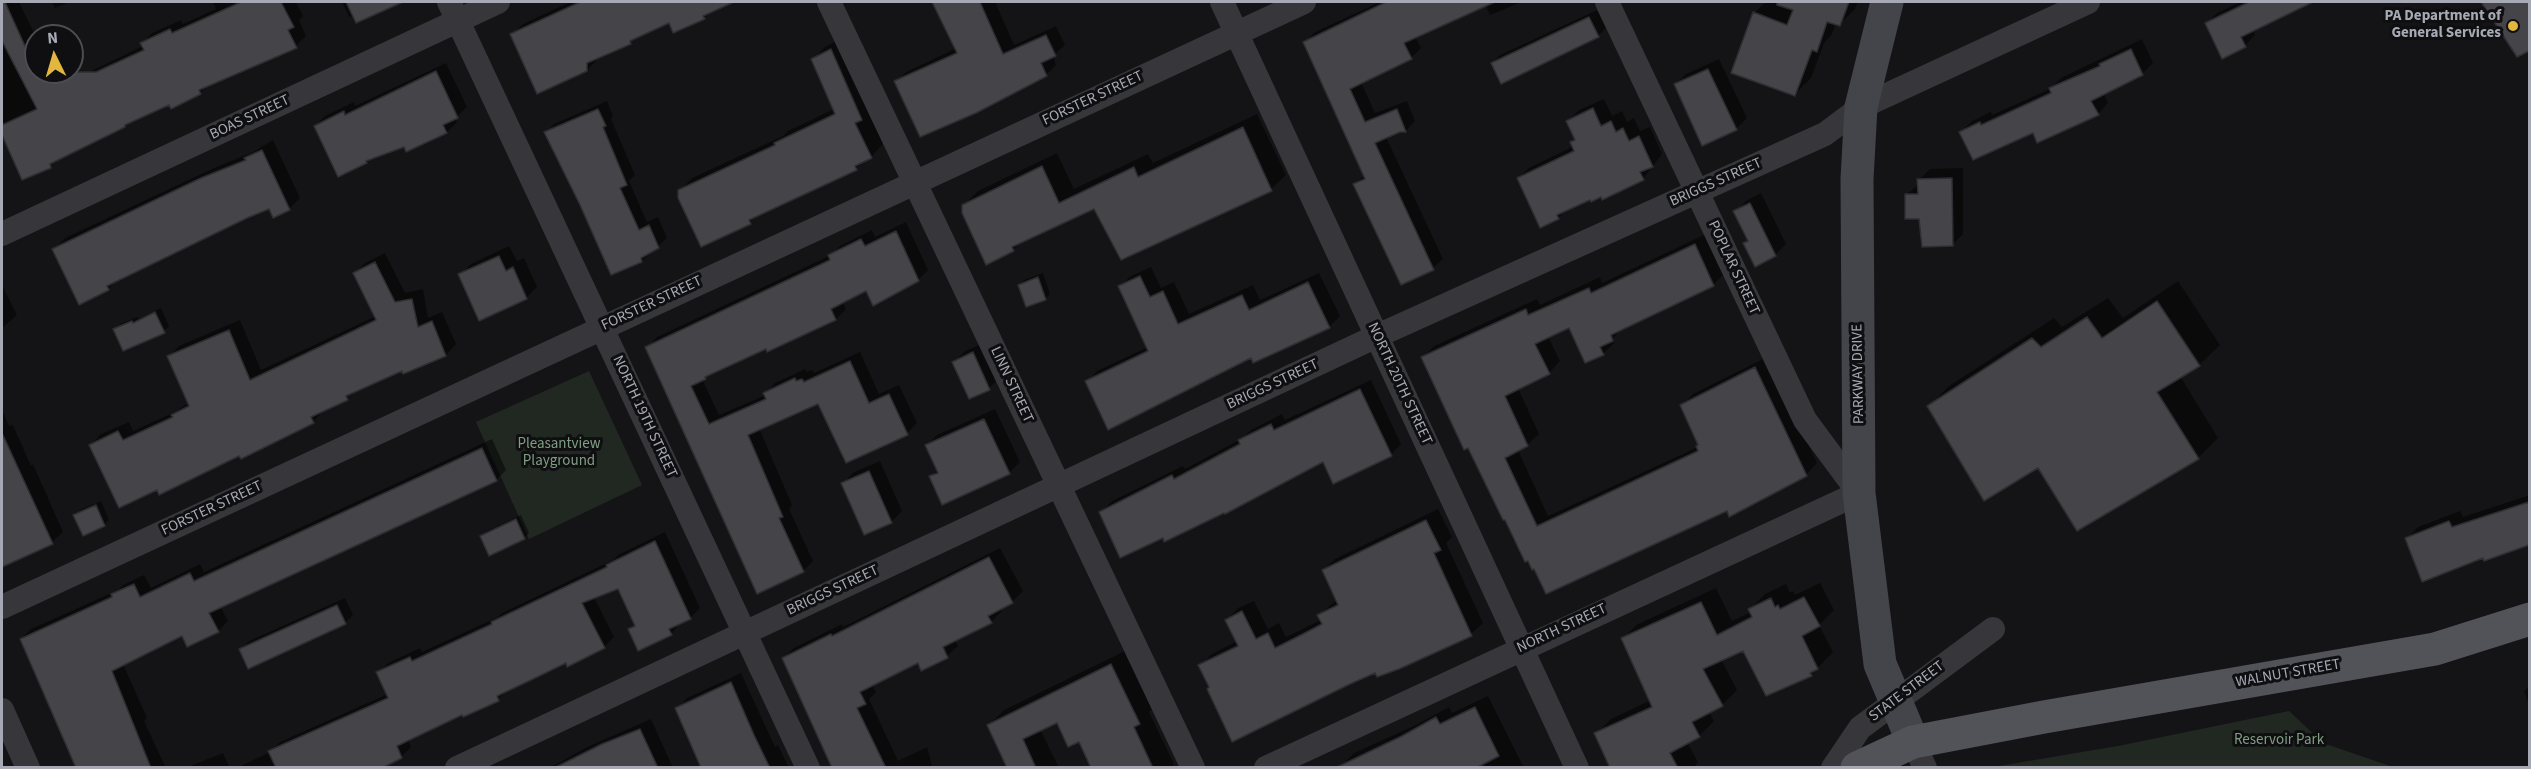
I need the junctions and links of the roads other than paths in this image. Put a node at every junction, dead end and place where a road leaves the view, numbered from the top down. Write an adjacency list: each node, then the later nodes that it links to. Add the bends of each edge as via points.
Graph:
1 (498, 2): 8 (street, BOAS STREET)
2 (829, 2): 11 (street, LINN STREET)
3 (1222, 2): 9 (street, NORTH 20TH STREET)
4 (1304, 2): 9 (street, FORSTER STREET)
5 (1607, 2): 12 (street, POPLAR STREET)
6 (1887, 2): 10 (street, PARKWAY DRIVE)
7 (2088, 2): 10 (street, BRIGGS STREET)
8 (453, 11): 13 (street, BOAS STREET); 14 (street, NORTH 19TH STREET)
9 (1236, 33): 11 (street, FORSTER STREET); 15 (street, NORTH 20TH STREET)
10 (1861, 107): 12 (street, BRIGGS STREET, via 1825,134); 17 (street, PARKWAY DRIVE, via 1857,179)
11 (915, 182): 14 (street, FORSTER STREET); 16 (street, LINN STREET)
12 (1698, 192): 15 (street, BRIGGS STREET); 17 (street, POPLAR STREET, via 1805,420)
13 (2, 234)
14 (602, 328): 18 (street, FORSTER STREET); 21 (street, NORTH 19TH STREET)
15 (1377, 336): 16 (street, BRIGGS STREET); 22 (street, NORTH 20TH STREET)
16 (1059, 485): 21 (street, BRIGGS STREET); 29 (street, LINN STREET)
17 (1859, 493): 22 (street, NORTH STREET); 23 (street, PARKWAY DRIVE, via 1880,664)
18 (2, 607)
19 (2529, 619): 25 (main road, WALNUT STREET, via 2435,649 2044,717)
20 (1993, 629): 23 (street, STATE STREET)
21 (745, 633): 27 (street, BRIGGS STREET); 28 (street, NORTH 19TH STREET)
22 (1522, 648): 30 (street, NORTH STREET); 31 (street, NORTH 20TH STREET)
23 (1894, 703): 25 (street, PARKWAY DRIVE); 32 (street, STATE STREET, via 1860,728)
24 (2, 710): 26 (street)
25 (1919, 755): 33 (main road)
26 (28, 768)
27 (457, 768)
28 (808, 768)
29 (1193, 768)
30 (1266, 768)
31 (1577, 768)
32 (1833, 768)
33 (1857, 768)

